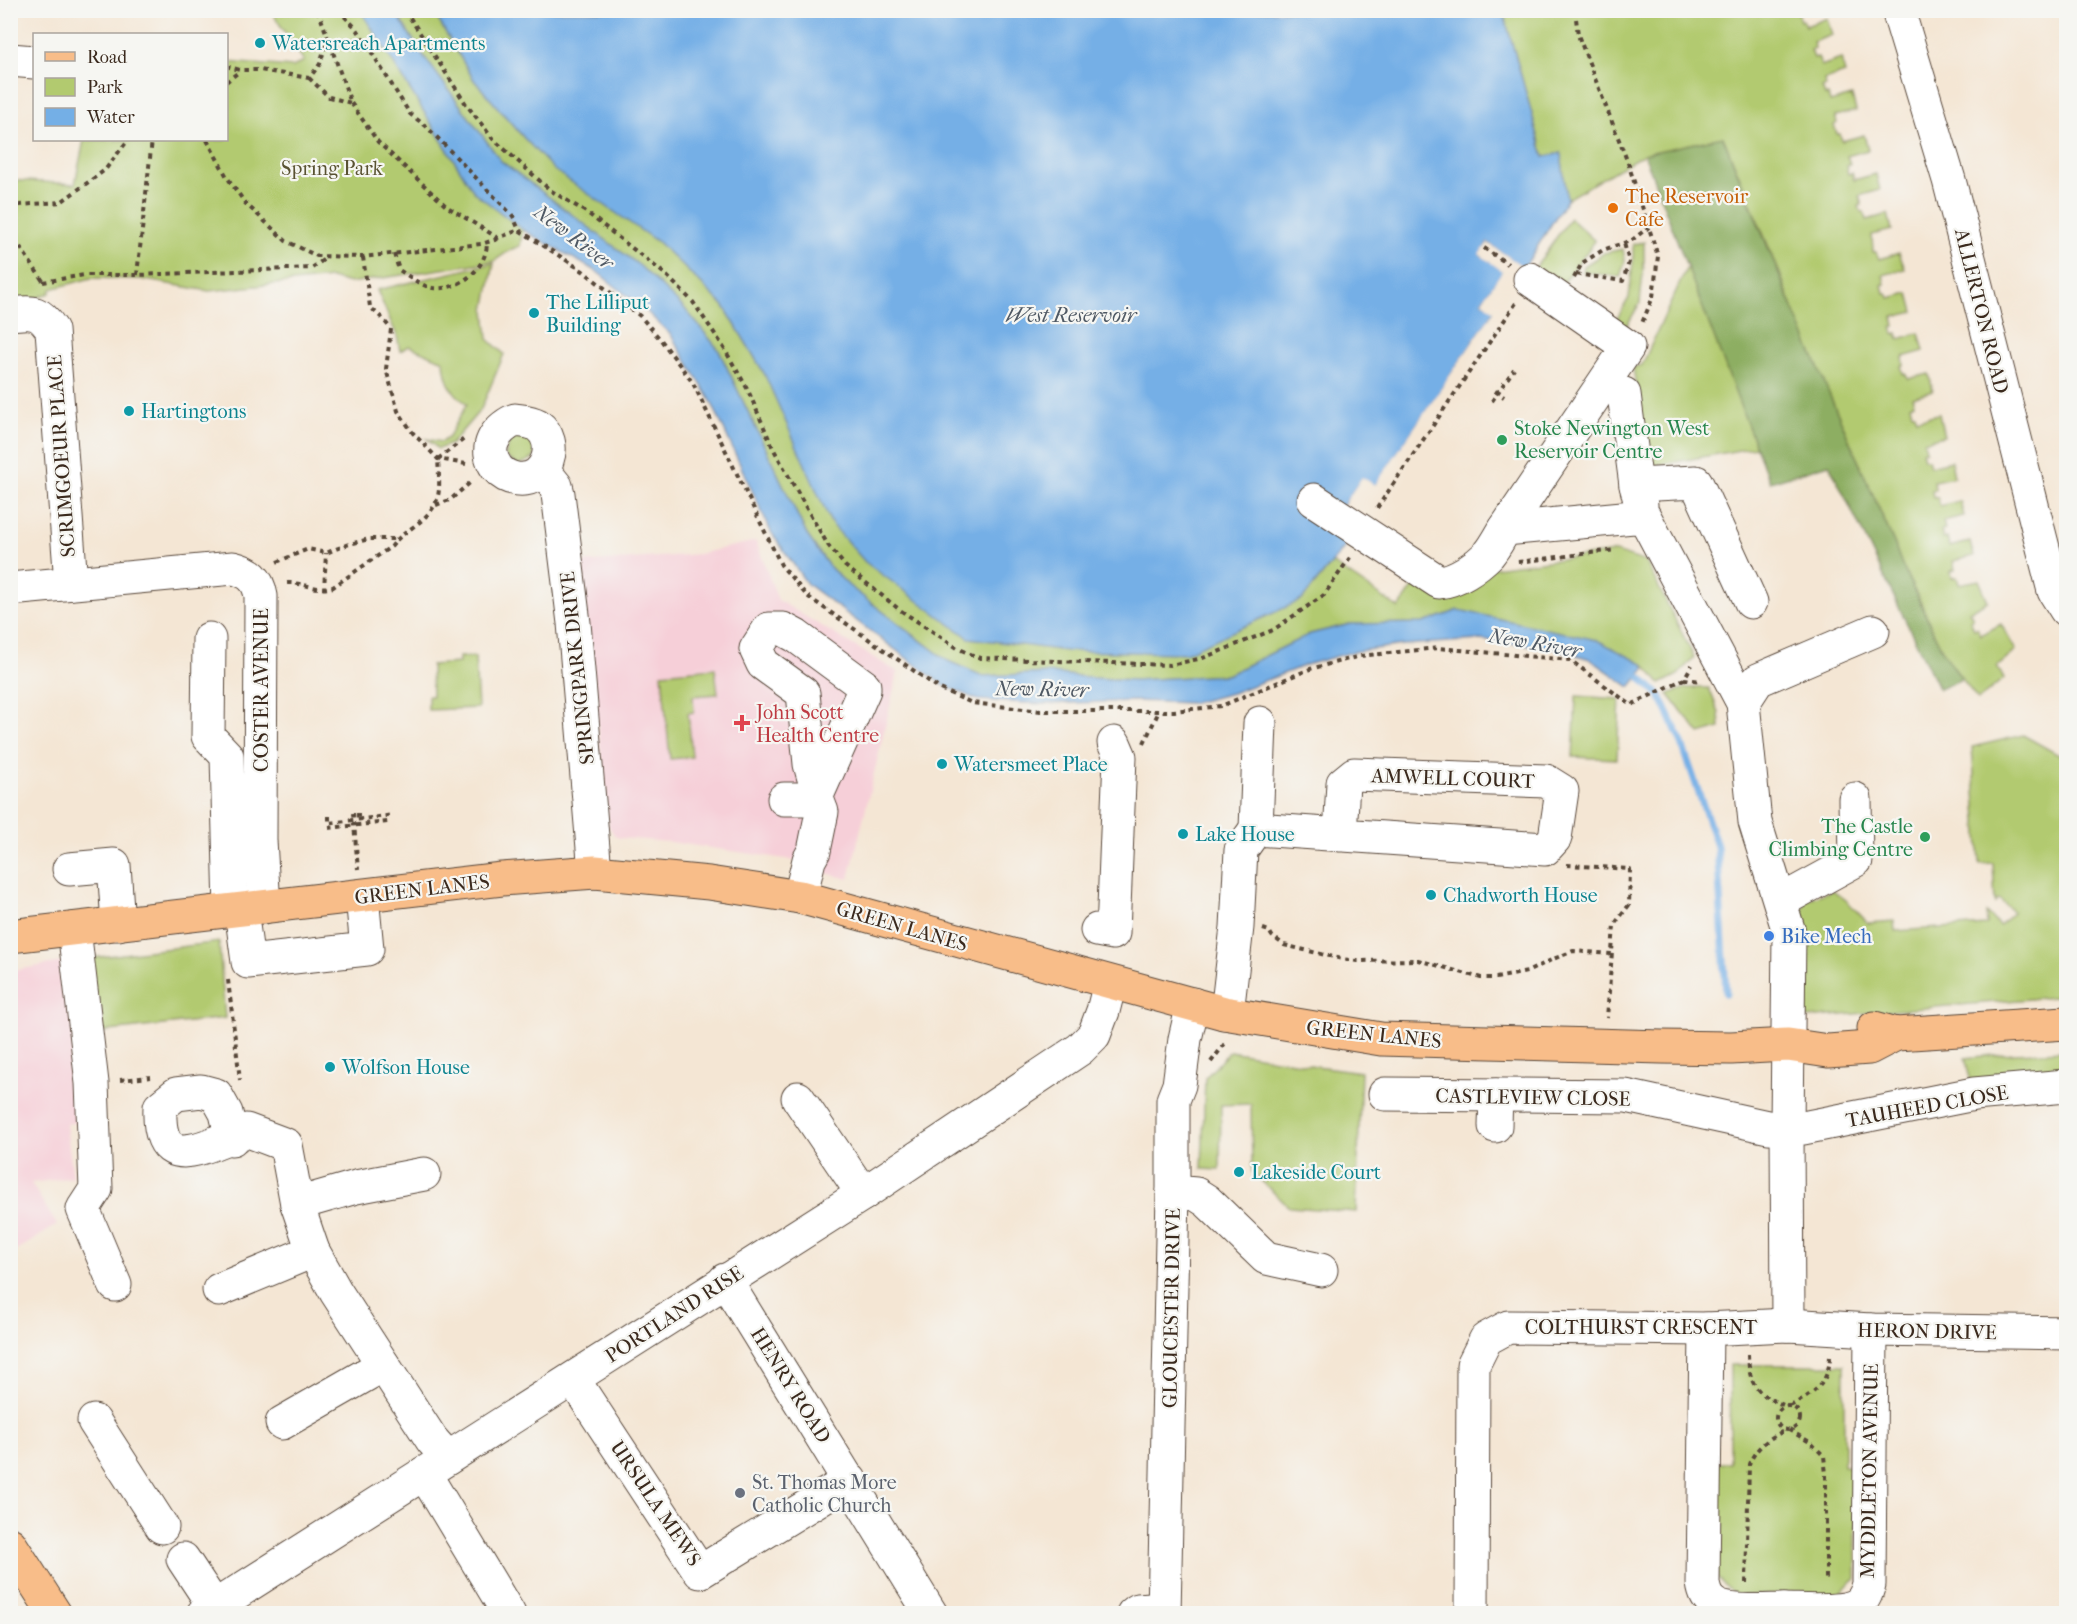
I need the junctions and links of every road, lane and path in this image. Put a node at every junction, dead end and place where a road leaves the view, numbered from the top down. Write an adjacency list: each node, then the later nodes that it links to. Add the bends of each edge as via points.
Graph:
1 (318, 10): 6 (path)
2 (338, 10): 19 (path, via 357,29 411,114 513,216)
3 (405, 10): 48 (path, via 492,140 550,190 586,212 665,274 693,302 747,388 773,448 804,504 845,566 900,610 959,649 980,658 1027,660 1170,665 1203,658 1273,630 1324,595)
4 (1575, 10): 18 (path, via 1578,35)
5 (1898, 10): 58 (street, ALLERTON ROAD, via 1948,180 2054,591)
6 (327, 39): 11 (path, via 320,64); 13 (path)
7 (10, 60): 8 (street)
8 (33, 62)
9 (228, 67): 10 (path)
10 (240, 70): 11 (path); 12 (path)
11 (309, 78): 13 (path, via 329,97)
12 (228, 80)
13 (351, 103): 21 (path, via 378,142 446,206)
14 (127, 141): 17 (path, via 105,170 62,202)
15 (152, 141): 27 (path)
16 (208, 141): 25 (path, via 245,203 286,241)
17 (10, 202)
18 (1649, 227): 23 (path); 33 (path, via 1658,256 1653,297)
19 (519, 230): 21 (path); 61 (path, via 583,271 640,316 661,340 693,383 781,565 807,596 940,689 972,703 1041,711 1174,711 1221,706 1310,669 1360,656 1438,648 1570,660 1632,705)
20 (10, 232): 29 (path)
21 (498, 238): 22 (path)
22 (488, 242): 24 (path); 24 (path, via 476,270 463,282 434,288 399,270)
23 (1624, 243): 30 (path, via 1582,263); 30 (path, via 1629,262 1623,281)
24 (394, 254): 26 (path)
25 (327, 257): 26 (path); 27 (path, via 312,268)
26 (363, 257): 40 (path, via 370,307 391,329 386,369 398,411)
27 (137, 275): 29 (path, via 84,275)
28 (1531, 280): 30 (street); 48 (path)
29 (43, 282): 32 (path)
30 (1568, 288): 33 (street)
31 (10, 314): 32 (street, via 32,313)
32 (48, 323): 54 (street, SCRIMGOEUR PLACE)
33 (1628, 347): 47 (street)
34 (1514, 369): 35 (path)
35 (1497, 392): 37 (path); 38 (path)
36 (1624, 394): 45 (street)
37 (1504, 397)
38 (1492, 401)
39 (465, 438): 40 (path)
40 (438, 459): 41 (path); 46 (path)
41 (466, 464)
42 (543, 470): 79 (street, SPRINGPARK DRIVE, via 558,494)
43 (479, 476): 46 (path, via 450,500)
44 (1314, 500): 48 (street)
45 (1640, 500): 47 (street); 57 (street, via 1696,482); 62 (street)
46 (436, 506): 49 (path)
47 (1505, 530): 48 (street, via 1489,553 1465,573 1444,582)
48 (1364, 533)
49 (397, 539): 51 (path, via 369,539); 56 (path)
50 (1615, 550): 52 (path)
51 (326, 553): 53 (path, via 308,549); 56 (path)
52 (1516, 563)
53 (266, 575): 54 (street, COSTER AVENUE, via 232,568); 56 (path); 83 (street, COSTER AVENUE, via 261,596 260,840)
54 (71, 583): 55 (street, COSTER AVENUE)
55 (10, 589)
56 (324, 590)
57 (1750, 602)
58 (2067, 610)
59 (1873, 631): 62 (street, via 1758,680)
60 (209, 639): 83 (street, via 208,736 227,756)
61 (1684, 679)
62 (1743, 703): 82 (street, via 1755,822)
63 (806, 718): 63 (street, via 803,693 763,664 756,649 769,629 783,629 796,636 864,686 818,794 810,764)
64 (1260, 723): 75 (street)
65 (1114, 743): 87 (street, via 1120,757 1113,933)
66 (784, 799): 81 (street, via 817,799 822,812)
67 (1855, 799): 82 (street, via 1857,860)
68 (387, 810): 71 (path, via 387,816)
69 (355, 813): 71 (path)
70 (329, 816): 71 (path, via 329,823)
71 (356, 819): 73 (path)
72 (388, 822): 73 (path)
73 (354, 826): 74 (path); 80 (path)
74 (329, 828)
75 (1256, 829): 76 (street, AMWELL COURT); 85 (street, via 1240,850)
76 (1340, 835): 76 (street, AMWELL COURT, via 1545,849 1555,838 1562,791 1546,781 1354,774 1343,783)
77 (1566, 865): 89 (path, via 1630,870 1629,905 1614,925)
78 (69, 868): 84 (street, via 114,865)
79 (596, 872): 80 (main road, GREEN LANES); 81 (main road, GREEN LANES)
80 (360, 884): 83 (main road, GREEN LANES); 83 (street, via 367,949 248,962)
81 (800, 897): 91 (main road, GREEN LANES)
82 (1781, 901): 96 (street, via 1789,932)
83 (245, 909): 84 (main road, GREEN LANES)
84 (118, 924): 86 (main road, GREEN LANES)
85 (1237, 927): 89 (path, via 1269,930 1284,945 1342,959 1418,960 1481,978 1527,972 1573,951); 93 (street)
86 (74, 929): 88 (main road, GREEN LANES); 97 (street)
87 (1097, 930)
88 (10, 936)
89 (1612, 954): 94 (path)
90 (227, 977): 98 (path)
91 (1110, 983): 92 (main road, GREEN LANES); 107 (street, PORTLAND RISE, via 1094,1035 1080,1049)
92 (1192, 1004): 93 (main road, GREEN LANES); 106 (street, GLOUCESTER DRIVE, via 1173,1100)
93 (1224, 1013): 96 (main road, GREEN LANES, via 1381,1039 1662,1047)
94 (1607, 1022)
95 (2067, 1023): 96 (main road, GREEN LANES, via 1896,1034 1869,1048 1828,1051)
96 (1788, 1045): 103 (street)
97 (92, 1083): 102 (path, via 164,1075); 112 (street, via 96,1189 83,1209)
98 (241, 1085)
99 (2067, 1086): 103 (street, TAUHEED CLOSE, via 1974,1094)
100 (1385, 1094): 103 (street, CASTLEVIEW CLOSE, via 1496,1110 1626,1096)
101 (798, 1098): 107 (street)
102 (169, 1100): 104 (street, via 176,1094 201,1091 216,1095 226,1113); 104 (street, via 160,1107 159,1124 165,1143 175,1151 198,1150)
103 (1787, 1128): 114 (street)
104 (232, 1139): 108 (street, via 246,1130 286,1145)
105 (424, 1174): 108 (street, via 356,1186)
106 (1173, 1192): 110 (street, via 1196,1194 1207,1201 1266,1258); 134 (street, GLOUCESTER DRIVE)
107 (863, 1194): 111 (street, PORTLAND RISE)
108 (297, 1204): 109 (street)
109 (313, 1251): 113 (street); 120 (street)
110 (1321, 1270)
111 (725, 1280): 121 (street, PORTLAND RISE); 127 (street, HENRY ROAD)
112 (115, 1285)
113 (219, 1290)
114 (1788, 1325): 115 (street, COLTHURST CRESCENT); 117 (street, HERON DRIVE)
115 (1748, 1328): 116 (street, COLTHURST CRESCENT); 122 (path, via 1748,1365 1754,1387 1763,1396)
116 (1706, 1329): 132 (street, MYDDLETON AVENUE, via 1703,1582 1712,1603); 140 (street, COLTHURST CRESCENT, via 1508,1327 1486,1339 1473,1365)
117 (1831, 1329): 118 (street, HERON DRIVE); 122 (path, via 1830,1365 1825,1379 1812,1393)
118 (1871, 1330): 119 (street, HERON DRIVE); 133 (street, MYDDLETON AVENUE, via 1869,1584 1860,1603 1851,1608)
119 (2067, 1333)
120 (383, 1365): 124 (street); 126 (street, via 432,1440)
121 (573, 1379): 126 (street, PORTLAND RISE); 127 (street, URSULA MEWS, via 700,1572)
122 (1788, 1406): 125 (path, via 1800,1416 1798,1424); 125 (path, via 1779,1409 1776,1419 1779,1426)
123 (94, 1421): 128 (street)
124 (282, 1424)
125 (1788, 1430): 132 (path, via 1763,1443 1749,1464); 133 (path, via 1819,1450 1826,1465)
126 (436, 1466): 131 (street, PORTLAND RISE); 137 (street)
127 (850, 1480): 138 (street, HENRY ROAD)
128 (162, 1527)
129 (10, 1544): 136 (main road)
130 (183, 1559): 131 (street)
131 (228, 1598)
132 (1746, 1609): 135 (street, MYDDLETON AVENUE)
133 (1826, 1610): 135 (street, MYDDLETON AVENUE)
134 (1164, 1611): 139 (street, via 1138,1610)
135 (1784, 1612)
136 (55, 1614)
137 (509, 1614)
138 (931, 1614)
139 (1132, 1614)
140 (1472, 1614)

